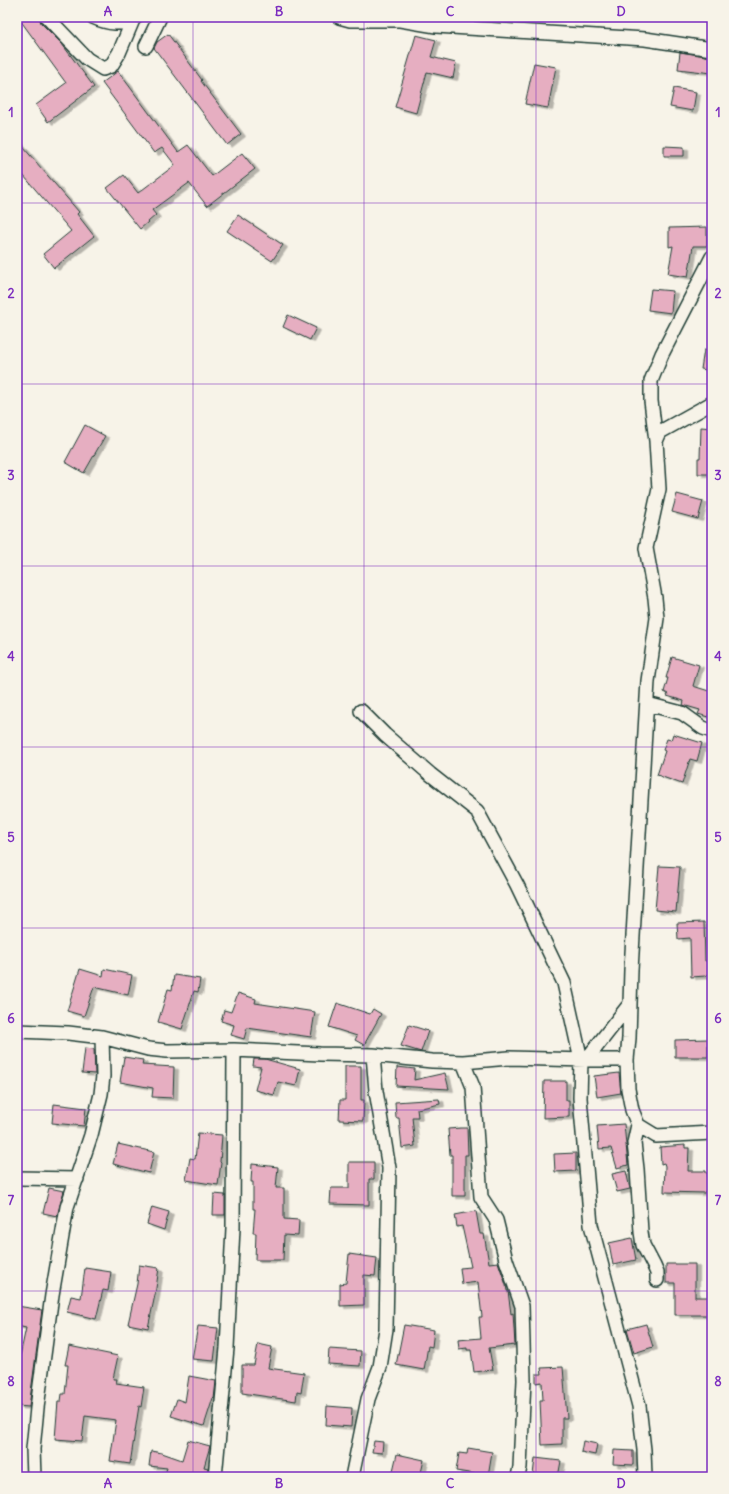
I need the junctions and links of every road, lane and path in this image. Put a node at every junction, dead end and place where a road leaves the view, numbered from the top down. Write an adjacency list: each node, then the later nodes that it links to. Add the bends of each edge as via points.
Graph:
1 (47, 17): 5 (street, via 88,59 103,68 111,66)
2 (93, 17): 5 (street, via 113,23)
3 (160, 17): 6 (street)
4 (339, 17): 7 (street, via 350,20 400,20 436,26 645,38)
5 (135, 19)
6 (146, 46)
7 (712, 49)
8 (712, 257): 10 (street, via 662,354 651,381)
9 (712, 402): 10 (street, via 660,432)
10 (656, 442): 11 (street, via 658,489 646,548 657,618)
11 (647, 704): 13 (street, via 682,714); 14 (street)
12 (361, 711): 19 (street, via 430,774 478,811 564,983)
13 (712, 731)
14 (630, 1005): 19 (street); 20 (street)
15 (17, 1031): 16 (street)
16 (102, 1037): 17 (street, via 148,1049 167,1051); 25 (street, via 101,1094)
17 (234, 1050): 18 (street); 28 (street, via 233,1228 227,1348)
18 (373, 1055): 21 (street); 29 (street, via 376,1092 389,1168 386,1329 380,1367 368,1399)
19 (583, 1060): 20 (street); 21 (street, via 509,1058); 31 (street, via 580,1098 591,1225 639,1406)
20 (627, 1060): 22 (street, via 628,1089)
21 (463, 1062): 30 (street, via 473,1087 481,1196 496,1220 506,1260 522,1306 524,1380)
22 (638, 1125): 23 (street, via 656,1136); 26 (street, via 634,1143 640,1232 643,1245 657,1273)
23 (712, 1133)
24 (17, 1178): 25 (street)
25 (77, 1179): 27 (street, via 67,1207 51,1303 37,1408 33,1449)
26 (657, 1280)
27 (34, 1477)
28 (215, 1477)
29 (352, 1477)
30 (518, 1477)
31 (645, 1477)

